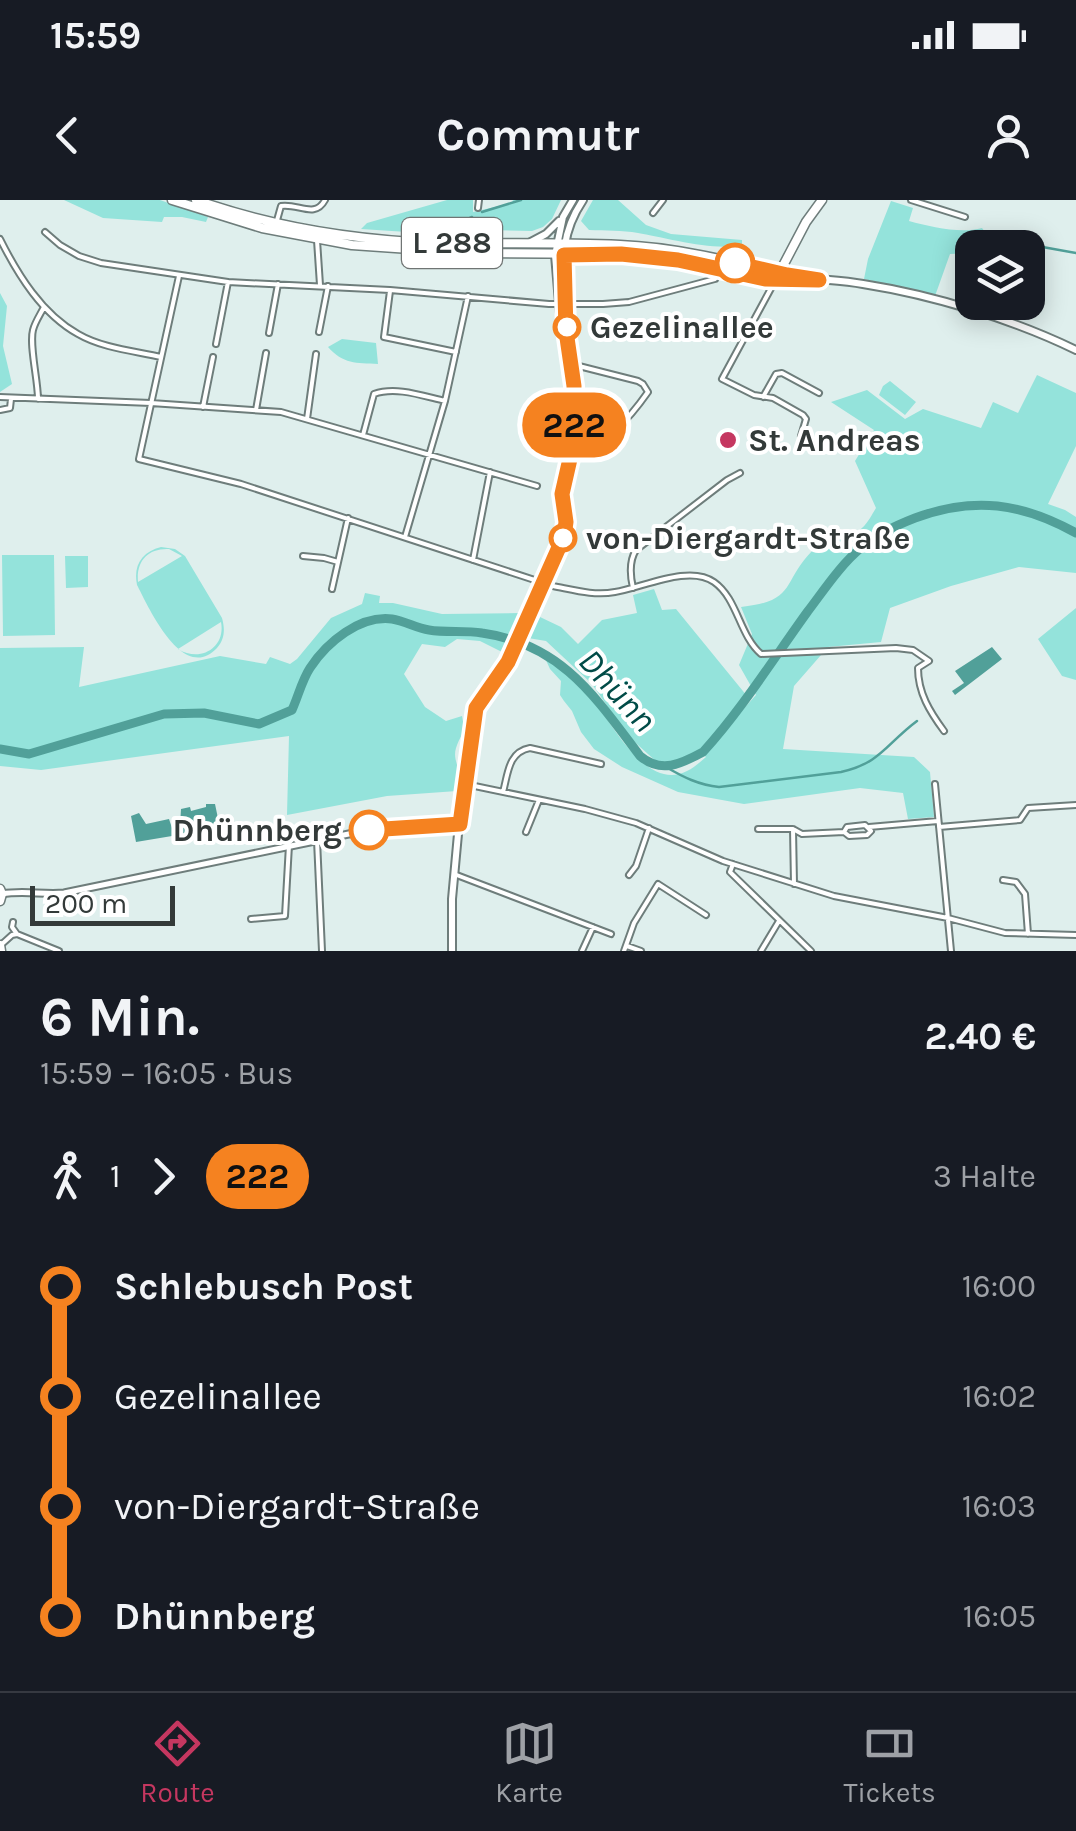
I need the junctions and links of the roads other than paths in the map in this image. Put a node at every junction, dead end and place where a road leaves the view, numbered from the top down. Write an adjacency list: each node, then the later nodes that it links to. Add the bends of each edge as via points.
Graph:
1 (172, 200): 14 (main road, L 288)
2 (196, 200): 14 (main road, L 288)
3 (325, 200): 14 (street, via 314,210 283,205)
4 (479, 200): 10 (street)
5 (573, 200): 12 (main road)
6 (583, 200): 19 (main road)
7 (664, 200): 11 (street)
8 (822, 200): 21 (main road)
9 (911, 200): 13 (street)
10 (478, 208)
11 (653, 213)
12 (563, 216): 18 (main road); 19 (main road)
13 (965, 217)
14 (274, 227): 16 (main road, L 288)
15 (45, 232): 23 (street, via 90,260)
16 (318, 236): 18 (main road, L 288); 20 (main road, L 288, via 432,251); 30 (street)
17 (0, 239): 35 (street)
18 (528, 244): 19 (main road, L 288)
19 (560, 244): 20 (main road); 22 (main road, via 641,246)
20 (559, 255): 24 (main road, via 621,254); 34 (main road)
21 (785, 259): 22 (main road); 24 (main road); 25 (main road)
22 (760, 269): 24 (main road)
23 (178, 276): 28 (street); 44 (street)
24 (776, 277): 25 (main road); 27 (main road); 49 (street, via 722,380)
25 (800, 277): 27 (main road)
26 (716, 279): 34 (street, via 618,304)
27 (819, 280): 39 (main road, via 949,304)
28 (228, 282): 29 (street); 38 (street)
29 (278, 284): 30 (street); 37 (street)
30 (320, 286): 31 (street)
31 (328, 286): 32 (street); 36 (street)
32 (390, 290): 33 (street); 40 (street, via 384,337)
33 (468, 296): 34 (street); 40 (street)
34 (562, 304): 45 (main road)
35 (44, 308): 44 (street, via 78,335); 50 (street, via 31,337)
36 (319, 332)
37 (268, 334)
38 (216, 344)
39 (1076, 350)
40 (456, 352): 51 (street)
41 (266, 354): 55 (street)
42 (316, 354): 56 (street)
43 (213, 356): 53 (street)
44 (161, 357): 52 (street)
45 (572, 364): 59 (main road); 59 (street, via 638,381 648,392 609,436)
46 (818, 392): 49 (street, via 782,373)
47 (0, 397): 48 (street)
48 (11, 397): 50 (street); 54 (street, via 10,408)
49 (763, 397): 58 (street, via 803,415)
50 (38, 399): 52 (street)
51 (445, 401): 57 (street, via 389,390 374,394); 60 (street)
52 (151, 403): 53 (street); 64 (street, via 139,459)
53 (203, 407): 55 (street)
54 (0, 410)
55 (256, 410): 56 (street)
56 (307, 419): 57 (street)
57 (363, 436): 60 (street)
58 (802, 436)
59 (572, 450): 69 (main road, via 562,494 566,522)
60 (429, 455): 61 (street); 65 (street)
61 (490, 472): 63 (street); 67 (street)
62 (740, 473): 70 (street, via 636,550)
63 (538, 486)
64 (348, 518): 65 (street); 68 (street)
65 (405, 537): 67 (street)
66 (303, 556): 68 (street)
67 (474, 560): 69 (street)
68 (338, 562): 71 (street)
69 (543, 584): 70 (street, via 591,594); 76 (main road, via 508,662 476,708)
70 (633, 588): 72 (street, via 676,577 708,578 726,595 754,648 766,655 896,648)
71 (332, 589)
72 (918, 653): 73 (street); 73 (street, via 928,661)
73 (918, 668): 74 (street, via 928,709)
74 (944, 731)
75 (601, 764): 78 (street, via 520,750)
76 (465, 784): 78 (street); 81 (main road)
77 (935, 784): 82 (street)
78 (503, 792): 79 (street)
79 (540, 800): 84 (street); 87 (street)
80 (1076, 804): 82 (street, via 1028,808 1020,820)
81 (460, 824): 89 (street); 92 (main road)
82 (938, 824): 83 (street); 98 (street)
83 (869, 827): 88 (street); 88 (street, via 864,836)
84 (649, 828): 91 (street); 93 (street)
85 (793, 829): 86 (street); 88 (street); 95 (street)
86 (758, 830)
87 (526, 832)
88 (844, 832)
89 (317, 840): 90 (street); 111 (street)
90 (289, 845): 96 (street, via 64,893); 99 (street, via 285,916)
91 (733, 864): 95 (street); 100 (street, via 730,872)
92 (454, 874): 102 (street); 108 (main road)
93 (629, 876)
94 (1003, 880): 105 (street, via 1022,889)
95 (794, 884): 98 (street)
96 (1, 895)
97 (706, 916): 109 (street, via 658,884)
98 (948, 918): 105 (street); 116 (street)
99 (251, 919)
100 (779, 921): 114 (street); 115 (street)
101 (13, 922): 103 (street)
102 (594, 927): 104 (street); 112 (street)
103 (17, 934): 107 (street); 110 (street)
104 (611, 934)
105 (1028, 934): 106 (street)
106 (1076, 935)
107 (0, 948)
108 (453, 948)
109 (625, 948): 113 (street)
110 (59, 951)
111 (322, 951)
112 (582, 951)
113 (641, 951)
114 (762, 951)
115 (811, 951)
116 (952, 951)

